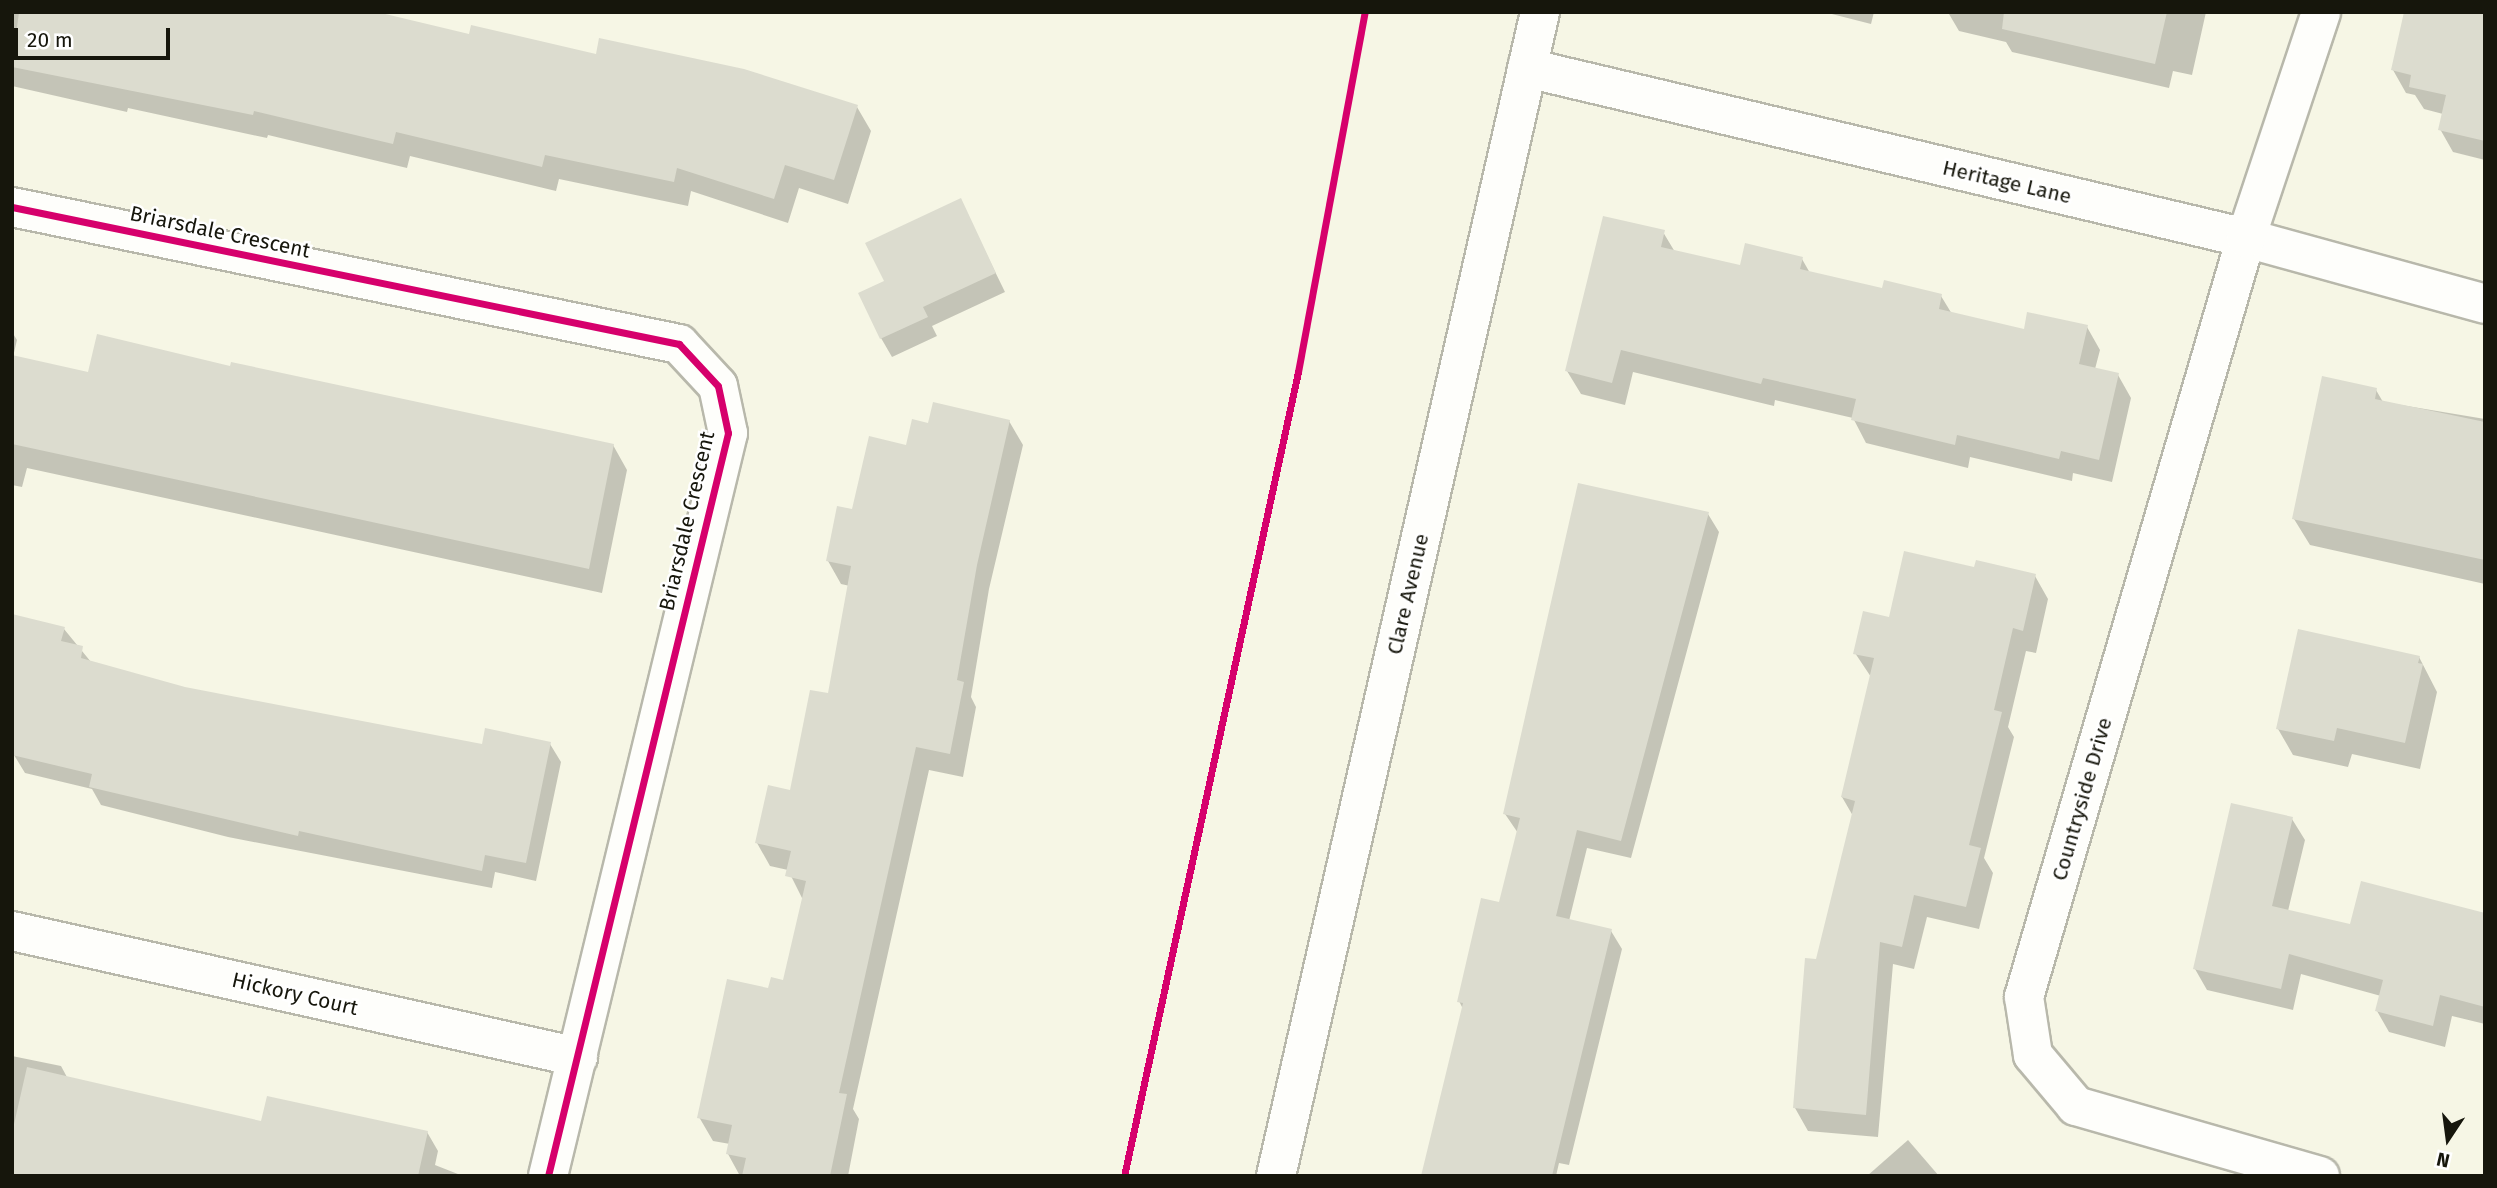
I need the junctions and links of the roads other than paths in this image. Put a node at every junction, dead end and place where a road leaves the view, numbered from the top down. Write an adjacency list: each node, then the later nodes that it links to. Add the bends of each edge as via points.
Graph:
1 (1540, 12): 3 (street, Clare Avenue)
2 (2321, 12): 5 (street, Countryside Drive)
3 (1527, 68): 5 (street, Heritage Lane); 10 (street, Clare Avenue)
4 (12, 206): 8 (street, Briarsdale Crescent, via 679,344 718,386 728,433)
5 (2246, 238): 6 (street, Heritage Lane); 11 (street, Countryside Drive, via 2024,997 2033,1055 2076,1106)
6 (2485, 304)
7 (12, 931): 8 (street, Hickory Court)
8 (578, 1057): 9 (street, Briarsdale Crescent)
9 (548, 1176)
10 (1276, 1176)
11 (2320, 1176)

